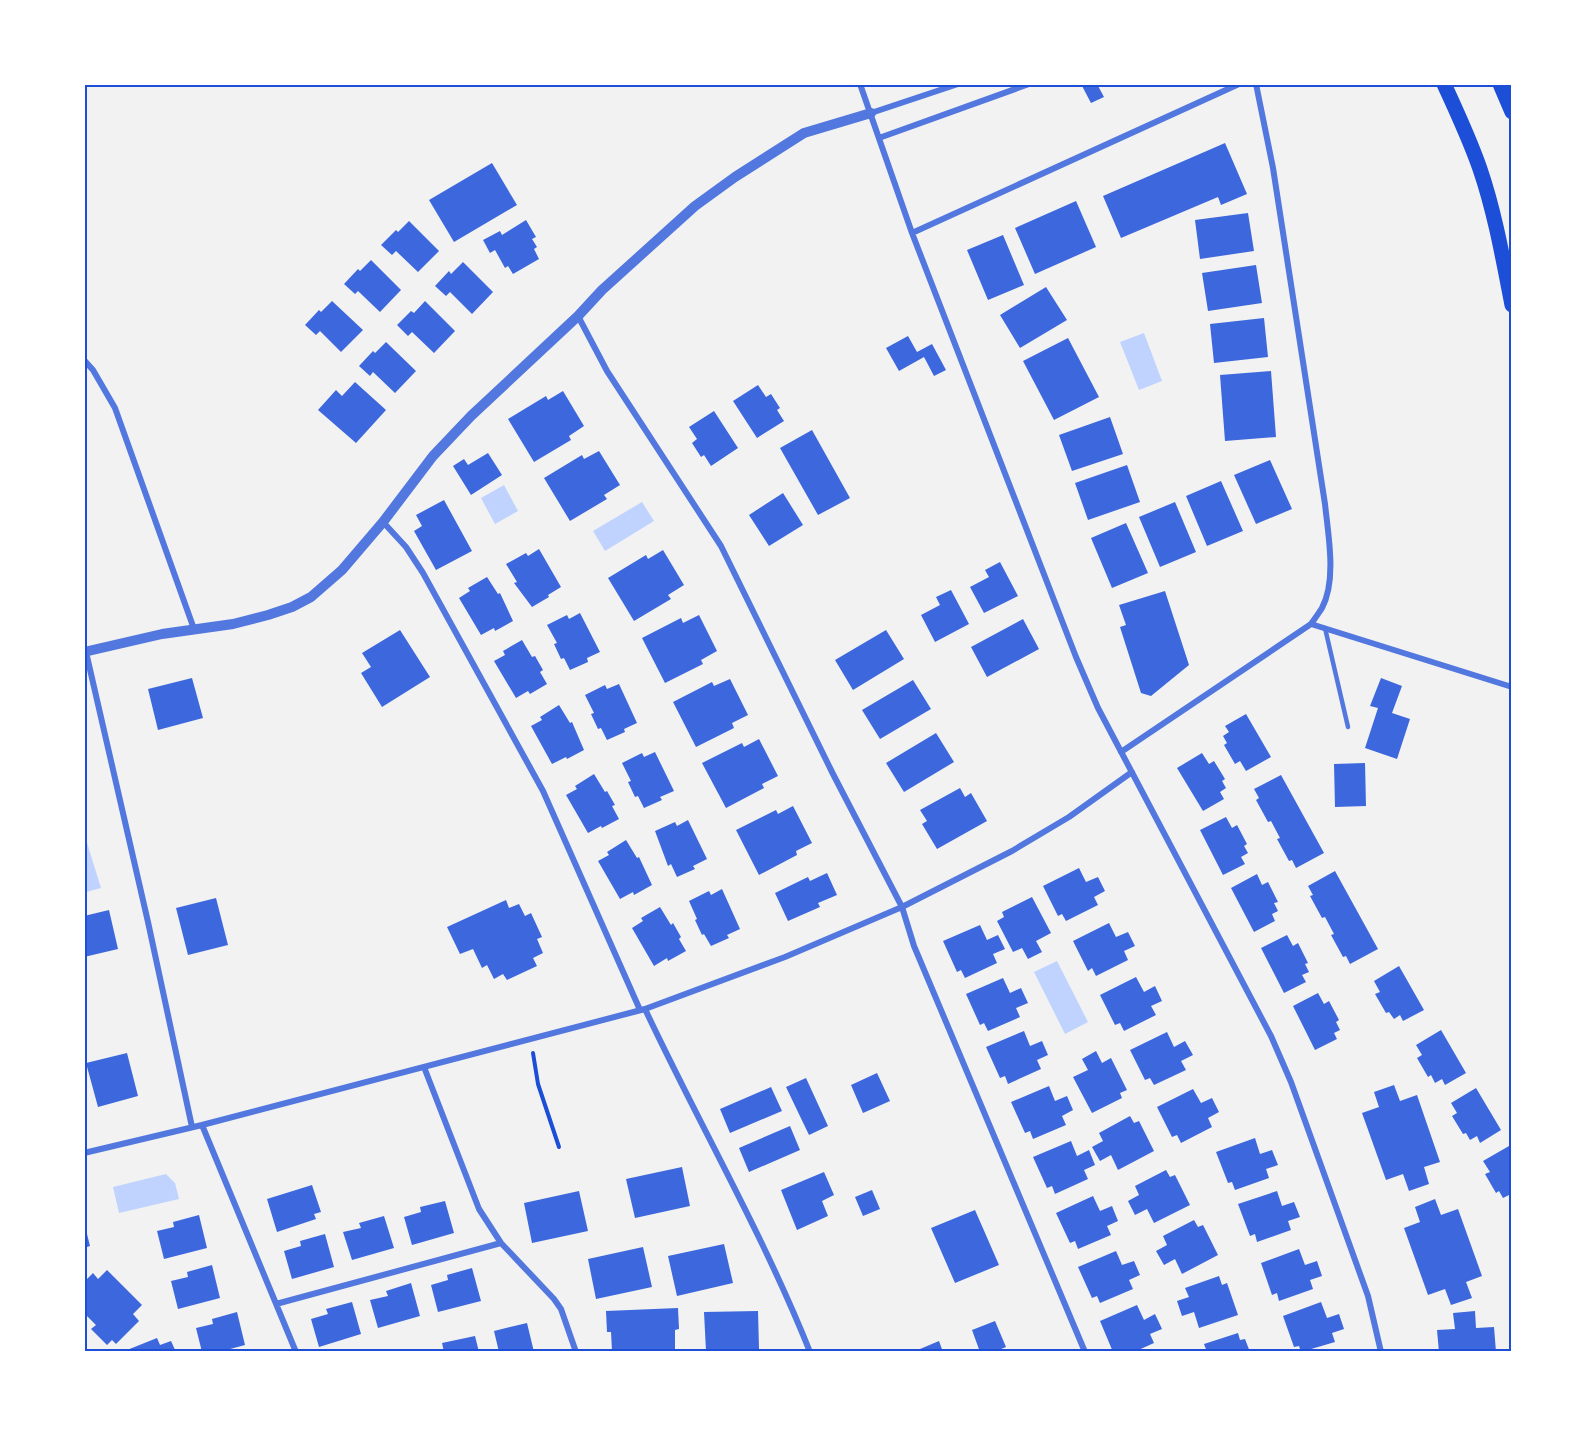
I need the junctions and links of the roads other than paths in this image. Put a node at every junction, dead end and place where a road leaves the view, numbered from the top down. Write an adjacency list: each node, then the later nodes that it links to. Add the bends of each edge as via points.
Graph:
1 (860, 84): 9 (street)
2 (958, 84): 9 (street)
3 (1029, 84): 10 (street)
4 (1239, 84): 11 (street)
5 (1256, 84): 16 (street, via 1273,168 1330,544 1328,589)
6 (1444, 84): 12 (main road, via 1480,170)
7 (1500, 84): 8 (main road)
8 (1512, 112)
9 (871, 113): 10 (street); 13 (street, via 804,133 735,177 653,243)
10 (879, 138): 11 (street)
11 (912, 233): 22 (street, via 1076,657)
12 (1512, 305)
13 (578, 316): 15 (street, via 471,416 433,456); 24 (street, via 607,371 721,546)
14 (84, 360): 18 (street, via 115,408)
15 (382, 522): 18 (street, via 342,570 311,597 268,615); 25 (street, via 423,573 543,791)
16 (1311, 624): 17 (street); 22 (street)
17 (1325, 628): 20 (street); 21 (lane)
18 (194, 629): 19 (street)
19 (85, 652): 28 (street)
20 (1512, 687)
21 (1348, 727)
22 (1121, 752): 23 (street)
23 (1132, 772): 24 (street, via 1012,851); 36 (street, via 1271,1036 1291,1082 1368,1296)
24 (902, 907): 25 (street, via 785,957); 35 (street, via 914,946)
25 (642, 1010): 26 (street); 34 (street, via 776,1271)
26 (424, 1067): 27 (street); 30 (street, via 479,1209)
27 (202, 1125): 28 (street); 31 (street)
28 (192, 1128): 29 (street)
29 (84, 1153)
30 (501, 1243): 31 (street); 33 (street, via 554,1299)
31 (276, 1304): 32 (street)
32 (296, 1352)
33 (576, 1352)
34 (810, 1352)
35 (1085, 1352)
36 (1381, 1352)

